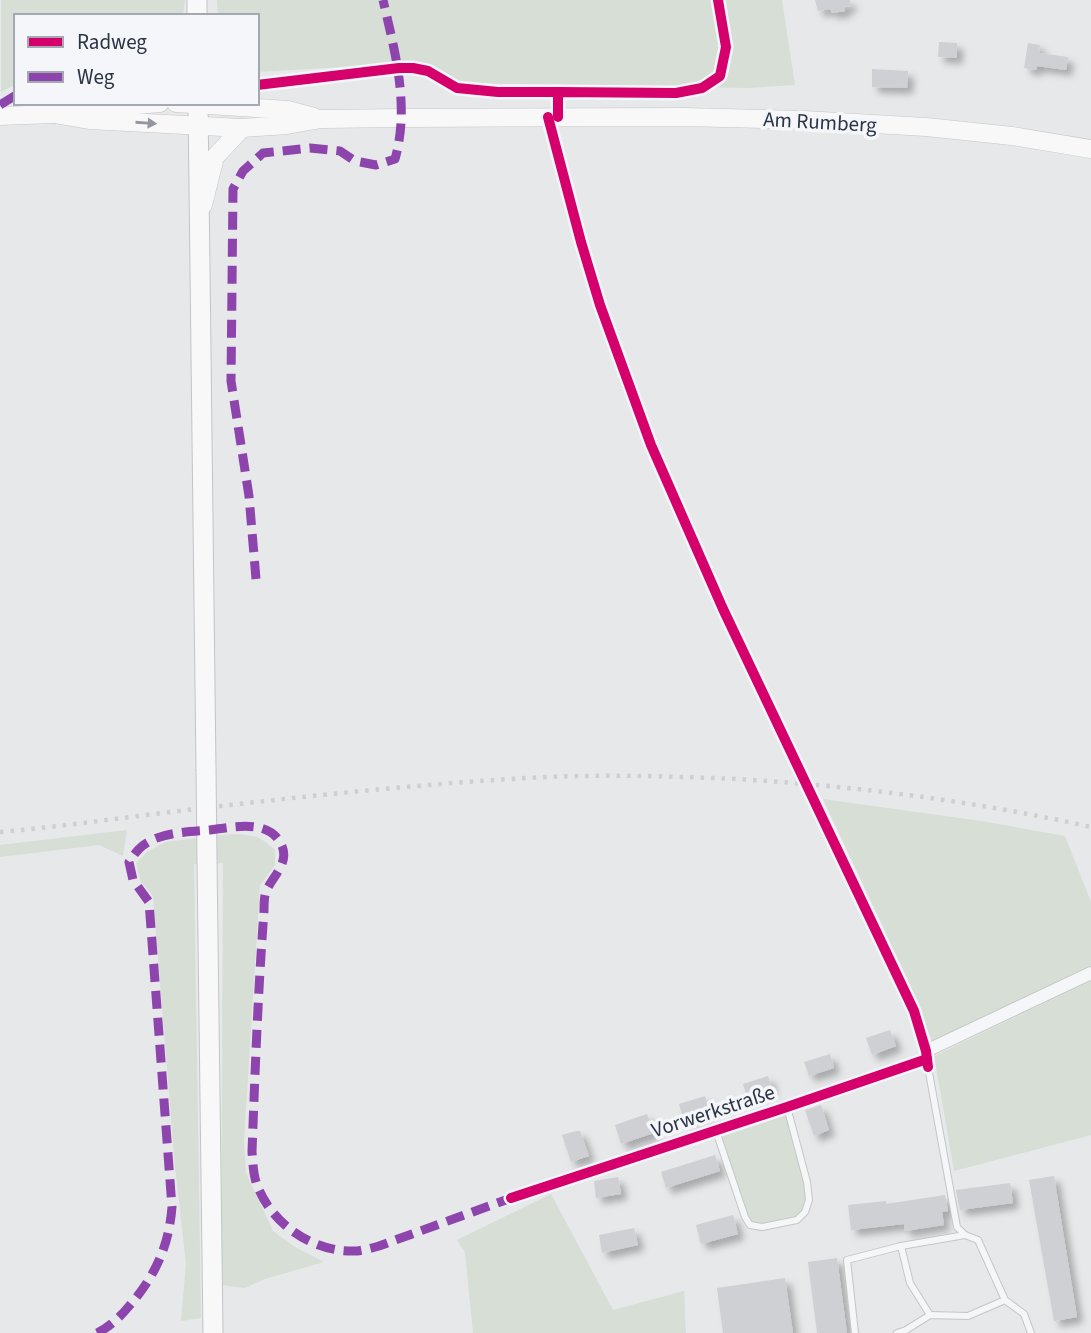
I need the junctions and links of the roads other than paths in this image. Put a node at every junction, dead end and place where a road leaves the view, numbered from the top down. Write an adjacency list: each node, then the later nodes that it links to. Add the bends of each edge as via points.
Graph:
1 (140, 105): 4 (main road)
2 (198, 105): 8 (main road)
3 (213, 105): 7 (main road, via 288,110)
4 (54, 114): 5 (main road); 8 (main road, one-way to 8)
5 (0, 116)
6 (548, 117): 7 (main road, Am Rumberg); 10 (main road, Am Rumberg, via 912,126); 13 (street, via 600,305 651,445 723,609 914,1011)
7 (321, 119): 9 (main road)
8 (199, 127): 9 (main road); 11 (main road)
9 (242, 128): 11 (main road, via 215,158)
10 (1091, 149)
11 (200, 215): 21 (main road, bridge)
12 (1091, 974): 13 (street, Vorwerkstraße)
13 (927, 1059): 14 (street, Vorwerkstraße); 17 (lane, via 957,1227)
14 (787, 1107): 15 (street, Vorwerkstraße); 15 (lane, via 809,1200 797,1220 750,1225)
15 (715, 1130): 16 (street, Vorwerkstraße)
16 (511, 1198)
17 (965, 1235): 18 (lane); 19 (lane, via 978,1240)
18 (901, 1247): 20 (lane, via 910,1283); 22 (lane, via 847,1260)
19 (1005, 1300): 20 (lane, via 968,1316); 24 (lane, via 1024,1314)
20 (930, 1315): 23 (lane)
21 (213, 1333)
22 (855, 1333)
23 (897, 1333)
24 (1031, 1333)

